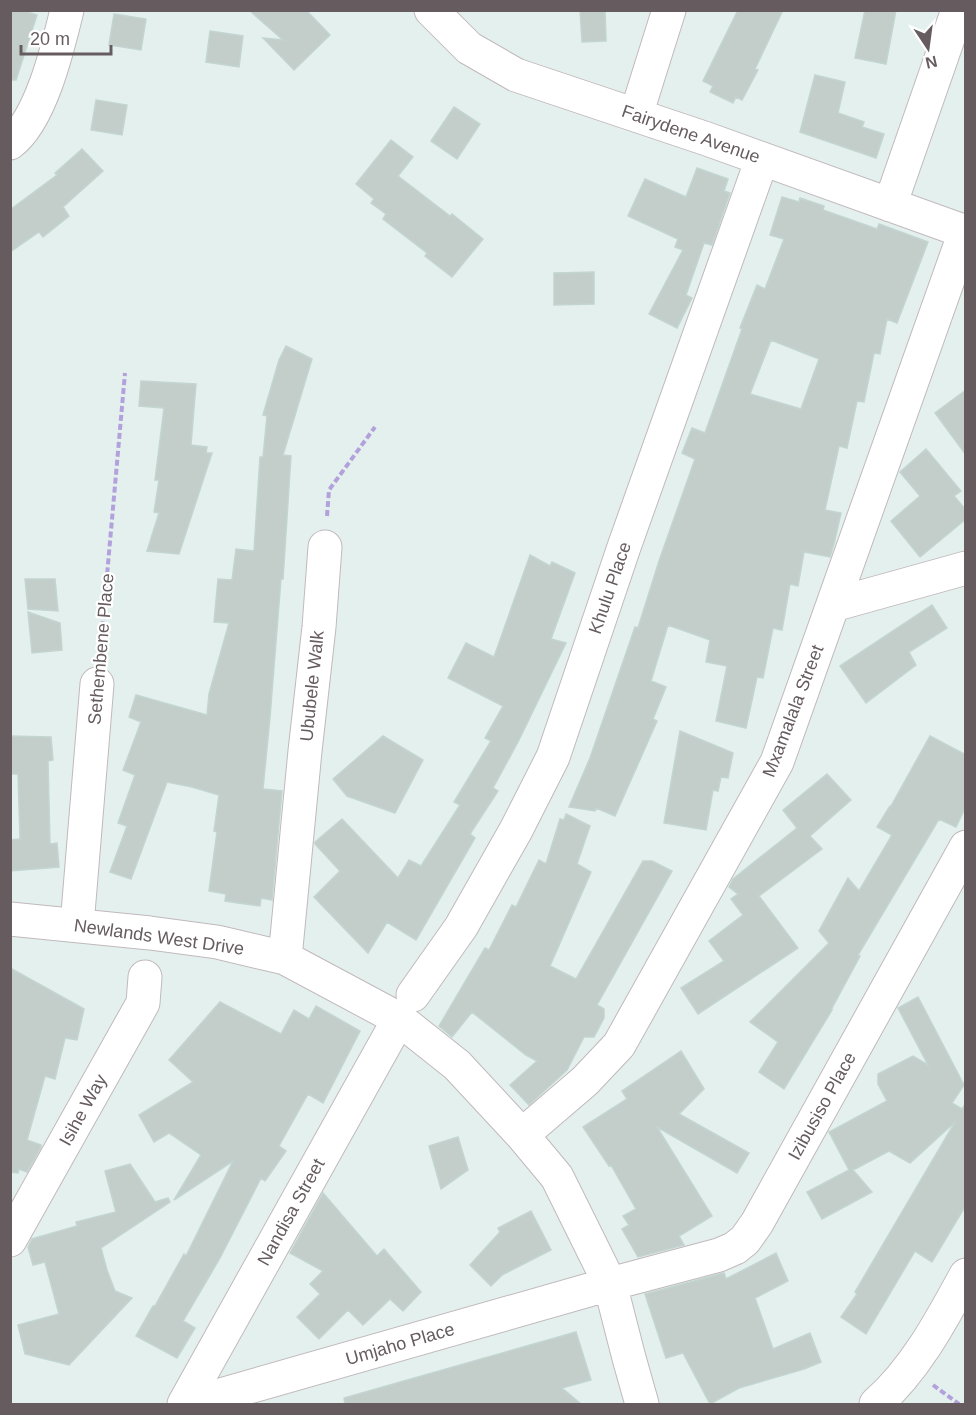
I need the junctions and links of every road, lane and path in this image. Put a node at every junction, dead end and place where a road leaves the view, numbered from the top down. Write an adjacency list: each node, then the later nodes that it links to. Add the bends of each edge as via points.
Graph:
1 (67, 10): 6 (street, via 39,102 19,137)
2 (431, 10): 5 (street, Fairydene Avenue, via 469,48 516,75)
3 (669, 10): 5 (street)
4 (958, 10): 8 (street)
5 (636, 115): 7 (street, Fairydene Avenue)
6 (10, 143)
7 (762, 159): 8 (street, Fairydene Avenue); 21 (street, Khulu Place, via 553,757 461,927)
8 (891, 205): 9 (street, Fairydene Avenue)
9 (965, 232): 14 (street, Mxamalala Street)
10 (125, 373): 15 (path, Sethembene Place)
11 (375, 427): 12 (path, via 329,490)
12 (325, 547): 19 (street, Ububele Walk)
13 (966, 568): 14 (street)
14 (833, 605): 22 (street, Mxamalala Street, via 777,762 619,1045 585,1081)
15 (97, 684): 18 (street, Sethembene Place)
16 (966, 847): 25 (street, Izibusiso Place, via 745,1240 719,1255)
17 (10, 919): 18 (street, Newlands West Drive)
18 (77, 925): 19 (street, Newlands West Drive, via 217,942)
19 (285, 958): 21 (street, Newlands West Drive)
20 (145, 977): 23 (street, Isihe Way, via 143,1003)
21 (406, 1007): 22 (street, Newlands West Drive); 26 (street, Nandisa Street)
22 (522, 1135): 25 (street, Newlands West Drive, via 557,1177)
23 (10, 1240)
24 (966, 1275): 29 (street, via 905,1375)
25 (610, 1284): 27 (street, Umjaho Place); 28 (street, Newlands West Drive)
26 (184, 1404)
27 (189, 1404)
28 (642, 1404)
29 (876, 1404)

